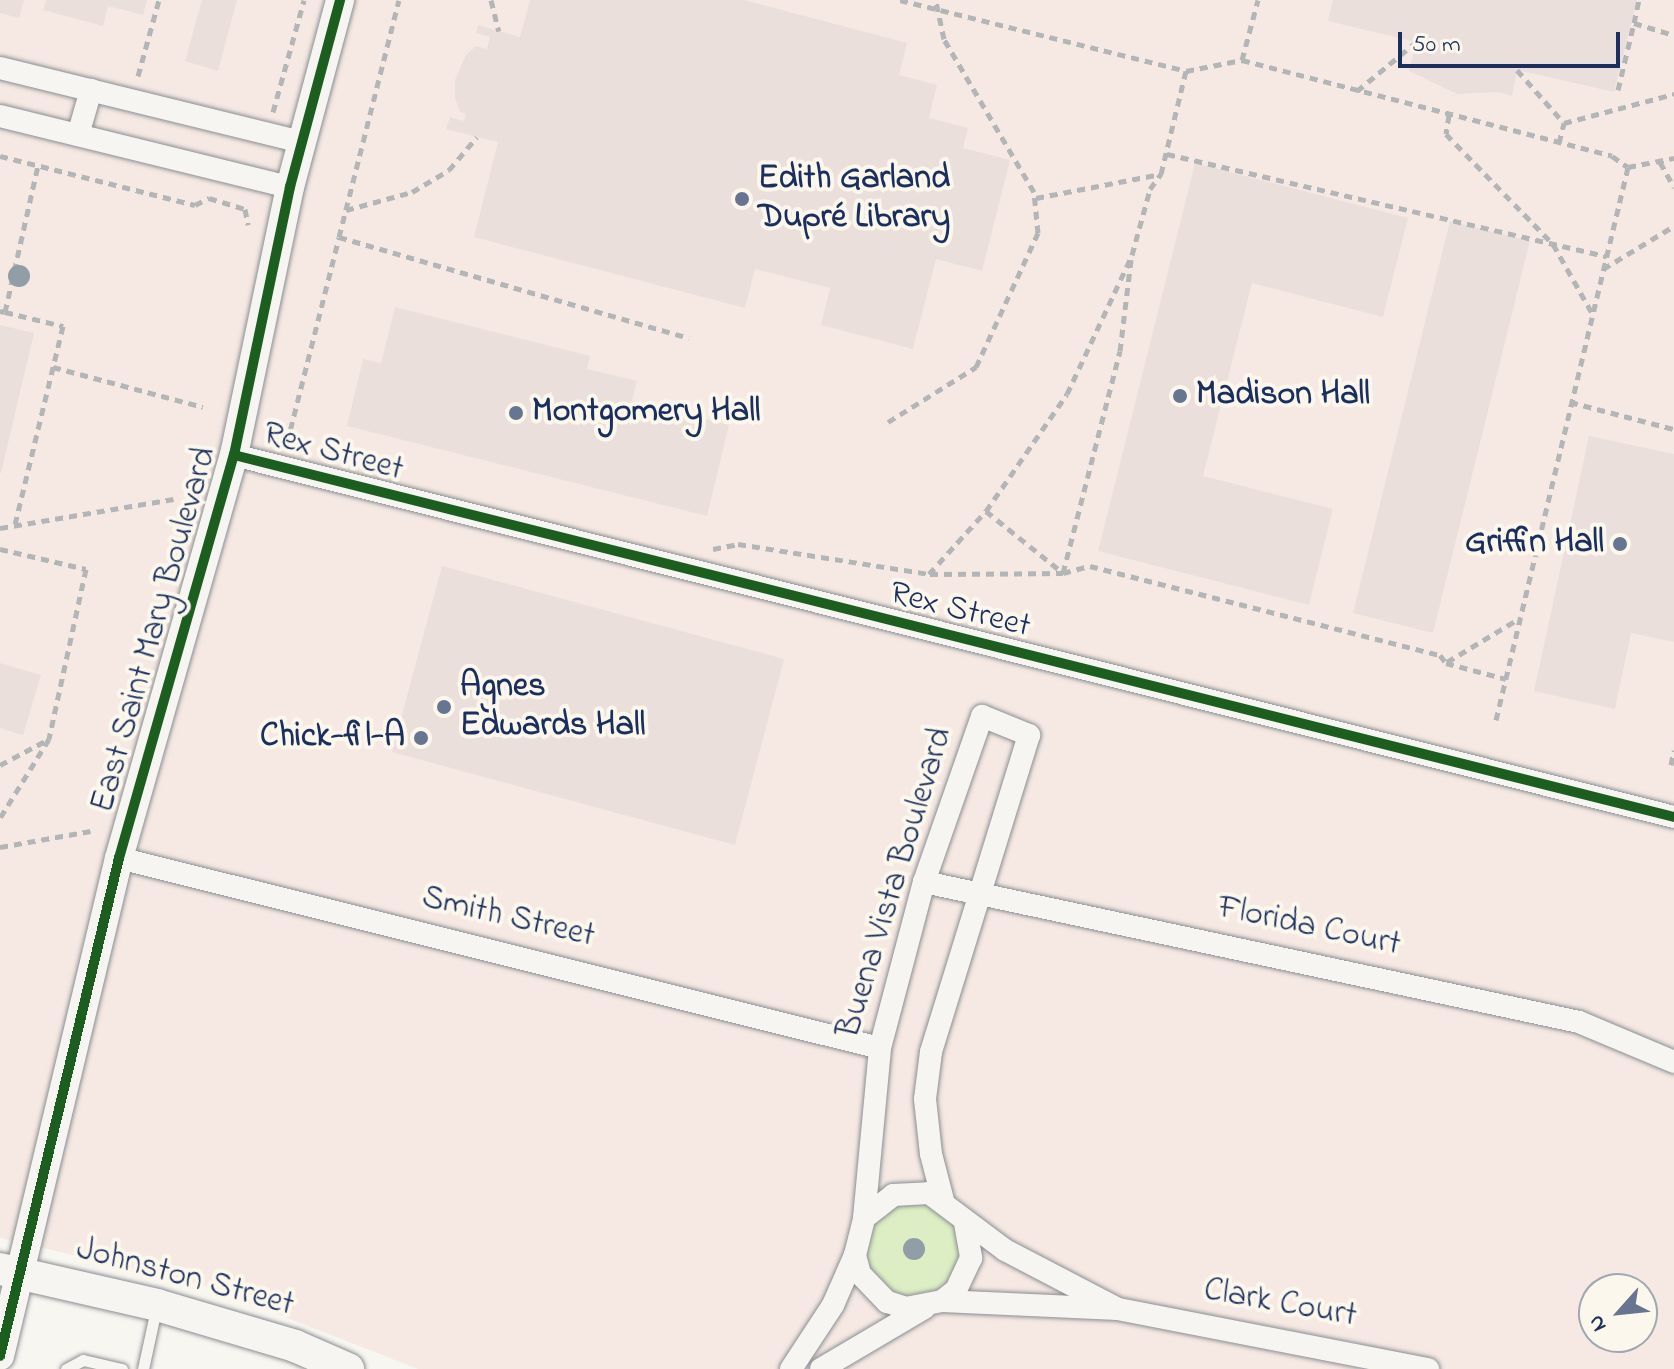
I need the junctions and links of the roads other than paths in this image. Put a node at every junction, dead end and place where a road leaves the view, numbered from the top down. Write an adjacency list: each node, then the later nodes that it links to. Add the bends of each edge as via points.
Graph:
1 (340, 0): 6 (street, East Saint Mary Boulevard)
2 (0, 68): 3 (street)
3 (91, 90): 5 (street); 6 (street)
4 (0, 116): 5 (street)
5 (78, 135): 7 (street)
6 (302, 142): 7 (street, East Saint Mary Boulevard)
7 (290, 187): 8 (street, East Saint Mary Boulevard)
8 (234, 455): 9 (street, Rex Street); 10 (street, East Saint Mary Boulevard)
9 (1674, 817)
10 (119, 858): 13 (street, Smith Street); 19 (street, East Saint Mary Boulevard)
11 (924, 882): 12 (street, Florida Court); 12 (street, Buena Vista Boulevard, via 982,716 1029,735); 13 (street, Buena Vista Boulevard)
12 (976, 894): 14 (street, Florida Court, via 1579,1022); 15 (street, Buena Vista Boulevard, via 943,1003 925,1099)
13 (880, 1048): 16 (street, Buena Vista Boulevard)
14 (1674, 1062)
15 (943, 1200): 16 (street, via 911,1191 893,1195); 17 (street, Buena Vista Boulevard)
16 (864, 1218): 18 (street, Buena Vista Boulevard)
17 (965, 1223): 20 (street, via 971,1258 956,1290); 22 (street, Buena Vista Boulevard, via 1051,1277)
18 (855, 1255): 20 (street, via 871,1290 906,1308); 28 (street, Buena Vista Boulevard, via 833,1305)
19 (9, 1272): 21 (main road, Johnston Street); 23 (street, East Saint Mary Boulevard)
20 (934, 1304): 22 (street); 29 (street)
21 (157, 1305): 24 (main road, Johnston Street); 27 (lane)
22 (1118, 1309): 30 (street, Clark Court)
23 (0, 1356)
24 (336, 1367)
25 (66, 1369): 26 (lane, via 83,1360)
26 (122, 1369)
27 (143, 1369)
28 (791, 1369)
29 (821, 1369)
30 (1428, 1369)

